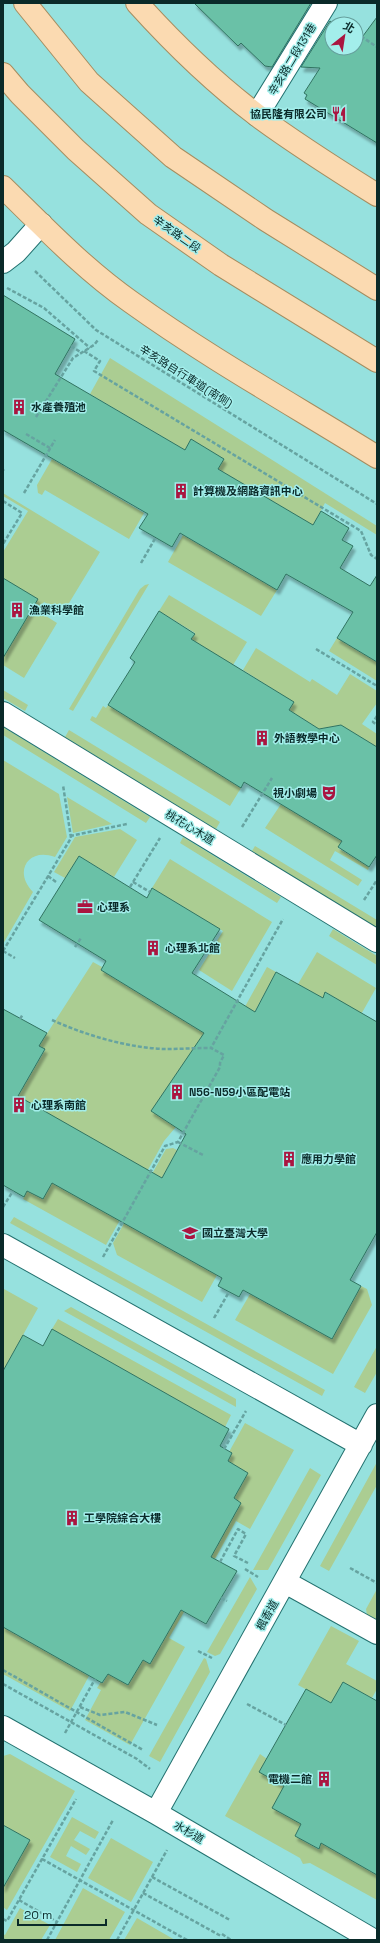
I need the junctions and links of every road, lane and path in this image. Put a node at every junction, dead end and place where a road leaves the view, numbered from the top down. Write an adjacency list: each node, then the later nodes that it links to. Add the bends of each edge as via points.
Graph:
1 (25, 3): 13 (main road, via 89,82 173,157 266,220)
2 (138, 3): 7 (main road, via 210,76)
3 (326, 3): 7 (street, 辛亥路二段131巷)
4 (364, 38): 5 (path)
5 (377, 47)
6 (3, 74): 18 (main road, 辛亥路二段, via 76,150 148,214 221,265)
7 (257, 115): 9 (main road)
8 (3, 187): 10 (main road)
9 (377, 195)
10 (41, 224): 11 (street); 23 (main road, via 76,257 131,302)
11 (9, 257): 26 (path, 辛亥路自行車道(南側), via 96,330)
12 (3, 286): 16 (path, via 44,308)
13 (377, 289)
14 (98, 340): 16 (path)
15 (71, 346): 17 (path)
16 (90, 348): 17 (path)
17 (83, 352): 19 (path, via 73,358); 29 (path, via 100,361 94,371 361,531 371,556)
18 (377, 361)
19 (36, 417)
20 (26, 434): 22 (path)
21 (55, 440): 22 (path)
22 (50, 448): 24 (path)
23 (377, 457)
24 (24, 493)
25 (3, 501): 28 (path, via 22,513)
26 (377, 504)
27 (156, 537): 30 (path)
28 (3, 544)
29 (377, 559)
30 (141, 563)
31 (316, 649): 32 (path)
32 (376, 684)
33 (3, 713): 38 (street, 桃花心木道)
34 (377, 716): 35 (path, via 373,722)
35 (377, 725)
36 (272, 778): 41 (path)
37 (63, 785): 40 (path)
38 (174, 816): 41 (street, 桃花心木道); 45 (path)
39 (127, 824): 40 (path)
40 (70, 836): 42 (path)
41 (228, 849): 51 (street, 桃花心木道)
42 (48, 876): 44 (path); 53 (path)
43 (377, 880): 48 (path)
44 (56, 882)
45 (133, 882): 46 (path); 47 (path)
46 (130, 887)
47 (150, 892)
48 (364, 900)
49 (283, 920): 58 (path)
50 (80, 938): 52 (path)
51 (377, 941)
52 (75, 947)
53 (3, 951): 54 (path)
54 (14, 958)
55 (23, 1014): 56 (path)
56 (20, 1018)
57 (52, 1020): 58 (path, via 74,1030 113,1041 163,1049)
58 (211, 1048): 59 (path, via 224,1055 220,1067)
59 (178, 1142): 60 (path); 64 (path, via 165,1146)
60 (203, 1155)
61 (13, 1190): 62 (path)
62 (3, 1207)
63 (3, 1245): 67 (street)
64 (103, 1257)
65 (229, 1292): 66 (path)
66 (214, 1318)
67 (259, 1388): 69 (street); 70 (path)
68 (377, 1415): 69 (street, 楓香道)
69 (361, 1445): 74 (street, 楓香道)
70 (224, 1449)
71 (220, 1562): 72 (path, via 238,1529 246,1534 234,1556)
72 (248, 1563)
73 (350, 1568): 75 (path)
74 (286, 1582): 78 (street); 82 (street, 楓香道)
75 (377, 1583)
76 (221, 1598): 77 (path)
77 (227, 1601)
78 (377, 1633)
79 (3, 1670): 84 (path)
80 (95, 1679): 83 (path)
81 (3, 1684): 85 (path)
82 (224, 1691): 87 (path); 92 (street, 楓香道)
83 (80, 1707): 84 (path); 86 (path, via 100,1715 125,1712)
84 (77, 1712): 85 (path); 89 (path)
85 (71, 1722): 90 (path); 92 (path, via 137,1759)
86 (156, 1725)
87 (286, 1725)
88 (3, 1728): 90 (street, 水杉道)
89 (143, 1750)
90 (52, 1755): 91 (street, 水杉道)
91 (89, 1776): 93 (street, 水杉道); 96 (path)
92 (171, 1785): 94 (street, 楓香道)
93 (126, 1797): 94 (street, 水杉道); 98 (path)
94 (156, 1813): 95 (street, 水杉道)
95 (180, 1827): 97 (path); 109 (street, 水杉道)
96 (42, 1859): 98 (path); 100 (path)
97 (152, 1877): 99 (path); 103 (path)
98 (80, 1880): 101 (path); 104 (path)
99 (143, 1893): 101 (path); 108 (path)
100 (19, 1900): 102 (path, via 7,1922); 104 (path)
101 (134, 1910): 106 (path); 107 (path)
102 (3, 1919)
103 (230, 1920)
104 (57, 1922): 105 (path)
105 (47, 1940)
106 (117, 1940)
107 (188, 1940)
108 (231, 1940)
109 (373, 1940)

